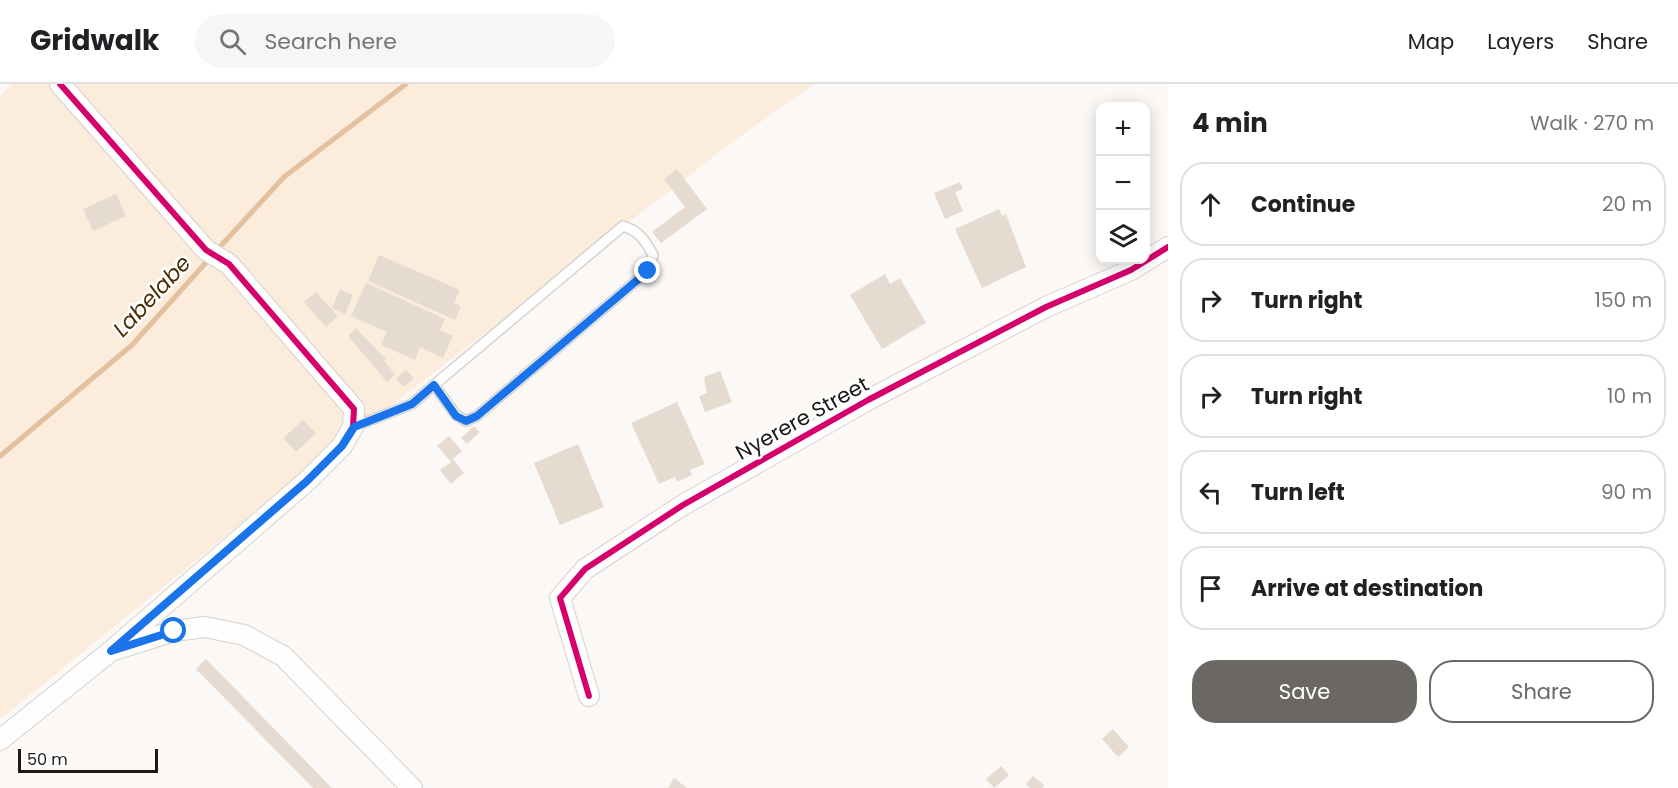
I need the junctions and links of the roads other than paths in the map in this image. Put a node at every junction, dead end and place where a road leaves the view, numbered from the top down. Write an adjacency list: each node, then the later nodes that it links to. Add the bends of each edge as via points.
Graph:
1 (60, 84): 4 (street, via 206,250 229,264 341,391 354,409)
2 (1168, 246): 6 (street, Nyerere Street, via 1131,270 1046,307 868,399 682,505 585,569 560,598)
3 (434, 385): 3 (lane, via 456,416 466,421 477,416 648,271 653,255 645,240 622,226); 4 (lane, via 412,404)
4 (354, 427): 5 (street, via 342,446 307,481)
5 (111, 651): 7 (street); 8 (street, via 174,631 205,627 260,641 302,673)
6 (589, 696)
7 (0, 740)
8 (412, 788)

